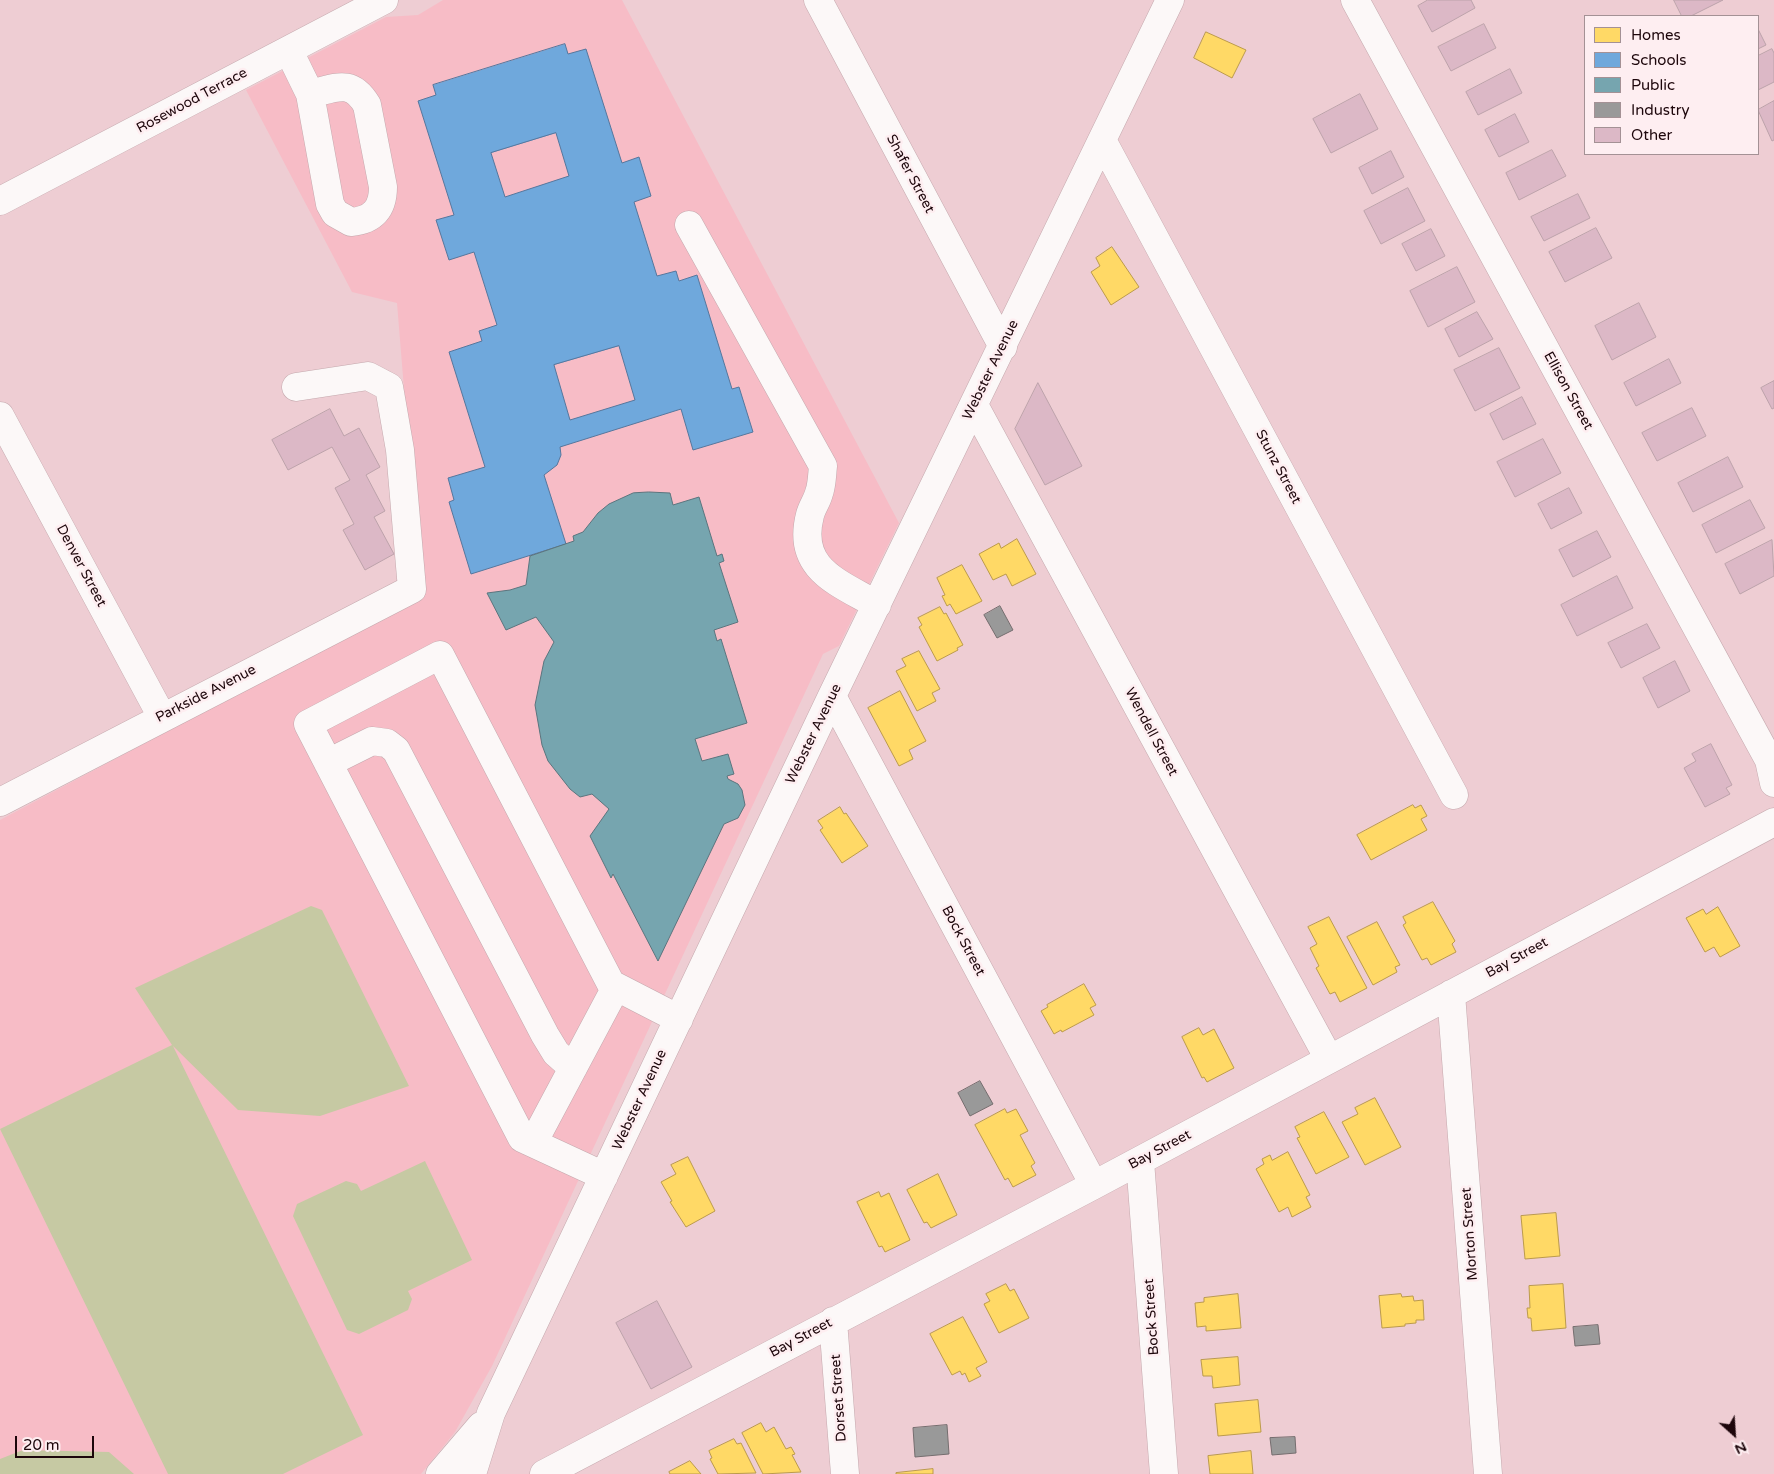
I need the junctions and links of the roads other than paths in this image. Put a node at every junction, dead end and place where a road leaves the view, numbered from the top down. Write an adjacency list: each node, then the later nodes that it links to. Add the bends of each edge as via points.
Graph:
1 (384, 0): 5 (street, Rosewood Terrace)
2 (818, 0): 10 (street, Shafer Street)
3 (1170, 0): 7 (street, Webster Avenue)
4 (1355, 0): 18 (street, Ellison Street, via 1769,760)
5 (289, 51): 6 (street); 8 (street, Rosewood Terrace)
6 (310, 94)
7 (1102, 140): 10 (street, Webster Avenue); 19 (street, Stunz Street)
8 (0, 201)
9 (689, 225): 14 (street, via 823,466 820,492 807,530 814,562 835,581)
10 (1003, 347): 12 (street, Webster Avenue)
11 (296, 386): 16 (street, Parkside Avenue, via 368,376 389,387 400,450 412,589)
12 (974, 405): 14 (street, Webster Avenue); 25 (street, Wendell Street)
13 (0, 416): 16 (street, Denver Street)
14 (877, 605): 15 (street, Webster Avenue)
15 (832, 696): 24 (street, Webster Avenue); 30 (street, Bock Street)
16 (162, 717): 20 (street, Parkside Avenue)
17 (328, 763): 22 (street, via 308,724 440,655 611,984); 26 (street, via 372,741 387,743 396,750 544,1035 556,1053); 27 (street, via 522,1138)
18 (1774, 783)
19 (1454, 795)
20 (0, 802)
21 (1774, 822): 23 (street, Bay Street)
22 (616, 987): 24 (street); 26 (street)
23 (1451, 994): 25 (street, Bay Street); 38 (street, Morton Street)
24 (679, 1019): 29 (street, Webster Avenue)
25 (1329, 1060): 28 (street, Bay Street)
26 (574, 1068): 27 (street)
27 (533, 1143): 29 (street)
28 (1140, 1161): 30 (street, Bay Street); 37 (street, Bock Street)
29 (604, 1176): 32 (street, Webster Avenue)
30 (1094, 1185): 31 (street, Bay Street)
31 (834, 1321): 35 (street, Bay Street); 36 (street, Dorset Street)
32 (491, 1413): 33 (street); 34 (street, Webster Avenue)
33 (440, 1474)
34 (472, 1474)
35 (544, 1474)
36 (845, 1474)
37 (1164, 1474)
38 (1488, 1474)

